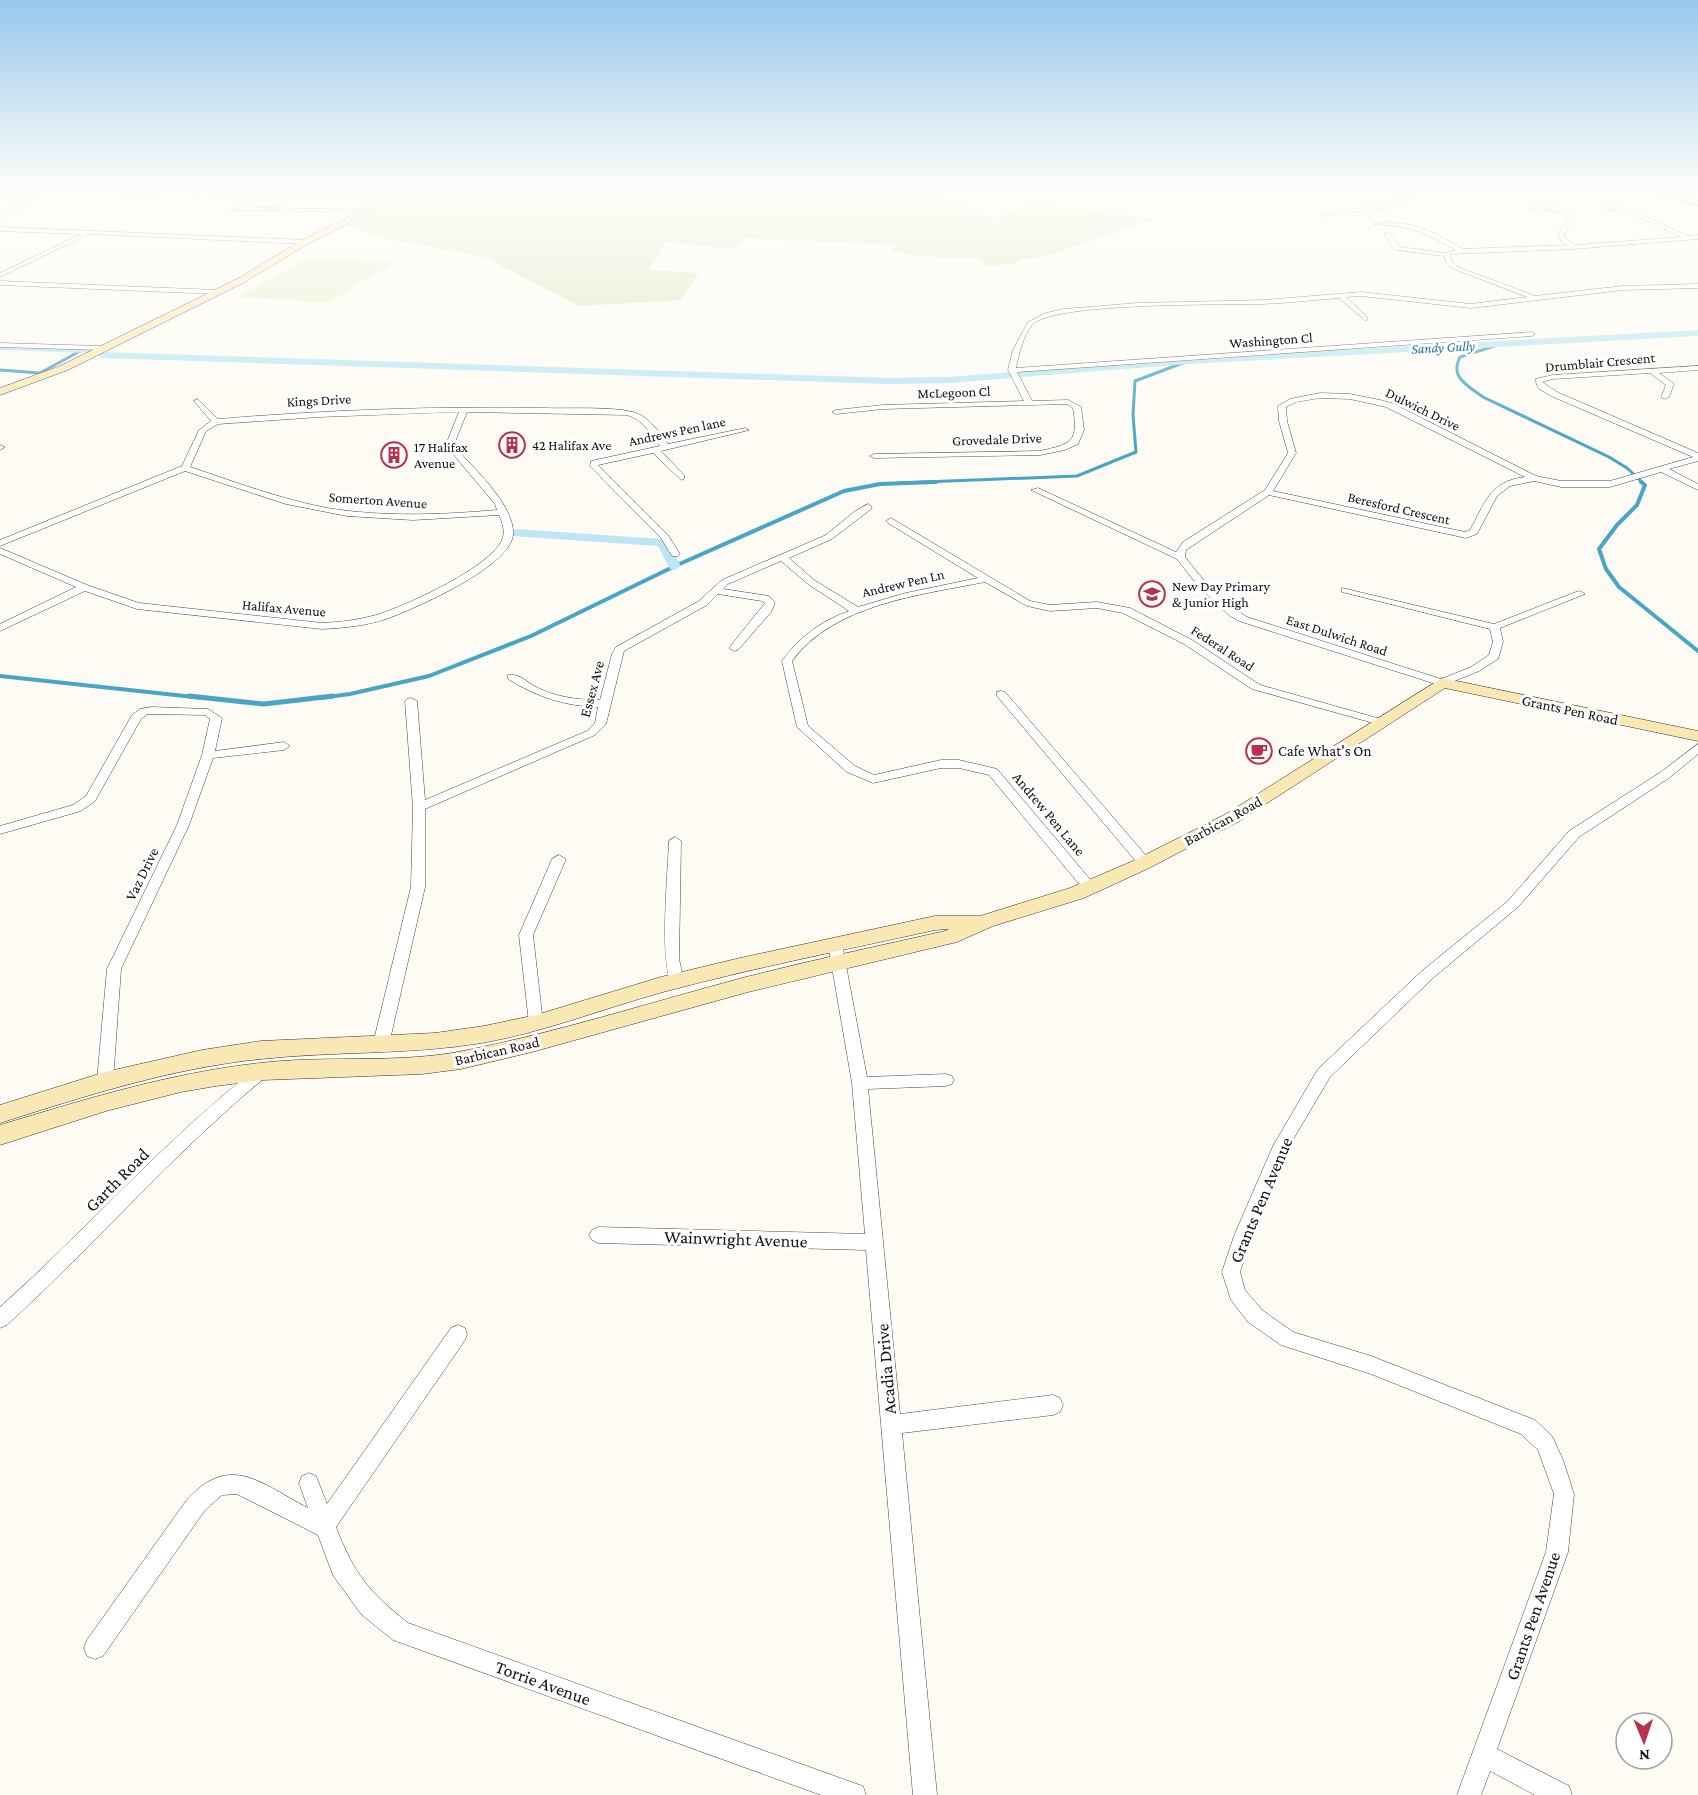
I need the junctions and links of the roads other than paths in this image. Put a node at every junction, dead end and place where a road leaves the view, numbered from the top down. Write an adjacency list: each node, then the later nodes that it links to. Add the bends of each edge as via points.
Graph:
1 (255, 272): 5 (main road)
2 (1463, 272): 7 (street)
3 (0, 283): 5 (street)
4 (1698, 286): 7 (street, via 1623,288)
5 (217, 292): 11 (main road)
6 (1341, 296): 7 (street, via 1371,294 1471,306); 8 (street); 14 (street, via 1057,312 1036,318 1026,328)
7 (1534, 297)
8 (1366, 319)
9 (1532, 334): 14 (street, Washington Cl)
10 (0, 345): 11 (street)
11 (101, 348): 15 (main road, via 34,381)
12 (1698, 368): 13 (street, Drumblair Crescent)
13 (1652, 370): 16 (street, via 1670,384); 27 (street, Drumblair Crescent, via 1538,381 1554,394)
14 (1015, 374): 18 (street)
15 (0, 392)
16 (1665, 397)
17 (198, 401): 22 (street)
18 (1029, 403): 19 (street, McLegoon Cl); 21 (street, McLegoon Cl)
19 (1072, 403): 26 (street, Grovedale Drive, via 1077,407 1082,430 1078,440 1066,448 1040,453)
20 (464, 409): 22 (street, Kings Drive, via 344,412); 24 (street, Kings Drive, via 638,415); 36 (street, Halifax Avenue, via 452,448 499,503)
21 (836, 412)
22 (216, 422): 28 (street, via 203,430)
23 (746, 430): 24 (street, Andrews Pen lane)
24 (666, 448): 25 (street, Andrews Pen lane)
25 (656, 450): 30 (street); 40 (street, Andrews Pen lane, via 594,466 665,537)
26 (874, 456)
27 (1698, 457): 29 (street)
28 (185, 468): 36 (street, Somerton Avenue, via 327,510 412,518); 38 (street)
29 (1662, 469): 31 (street, via 1610,484 1578,485); 32 (street)
30 (681, 477)
31 (1533, 478): 34 (street, Beresford Crescent, via 1511,481 1496,489 1474,532 1466,535); 34 (street, Dulwich Drive, via 1389,405 1364,397 1334,396 1299,399 1282,406 1292,453)
32 (1698, 488)
33 (1035, 490): 41 (street)
34 (1268, 492): 41 (street, via 1186,544)
35 (868, 507): 42 (street, Essex Ave, via 829,537)
36 (502, 512): 44 (street, Halifax Avenue, via 508,536 502,550 465,579 382,617 348,625 322,626 145,607)
37 (891, 520): 43 (street, Federal Road)
38 (0, 543)
39 (0, 551): 44 (street, Halifax Avenue)
40 (675, 554)
41 (1180, 557): 53 (street, East Dulwich Road, via 1200,583 1243,619)
42 (782, 558): 46 (street, Essex Ave, via 725,582); 48 (street)
43 (985, 579): 48 (street, Andrew Pen Ln); 57 (street, Federal Road, via 1038,607 1107,606 1126,610 1188,642 1256,687)
44 (84, 587): 50 (street)
45 (1345, 590): 49 (street)
46 (718, 591): 51 (street, via 765,598 770,603); 56 (street, Essex Ave, via 620,649)
47 (1580, 594): 49 (street)
48 (855, 610): 62 (street, Andrew Pen Ln, via 799,643 787,661 803,727 851,769)
49 (1495, 627): 53 (street, via 1498,642 1494,657)
50 (0, 628)
51 (734, 648)
52 (512, 677): 56 (street, via 562,702)
53 (1443, 683): 57 (main road, Barbican Road); 58 (main road, Grants Pen Road)
54 (1001, 694): 67 (street)
55 (411, 701): 63 (street)
56 (605, 704): 63 (street, Essex Ave, via 600,724 591,733)
57 (1384, 723): 67 (main road, Barbican Road, via 1232,818)
58 (1698, 736)
59 (284, 746): 61 (street)
60 (1698, 748): 88 (street, Grants Pen Avenue, via 1665,775 1574,834 1513,904 1428,974 1324,1073 1281,1146 1231,1272 1237,1294 1255,1316 1288,1339 1371,1365 1528,1427 1545,1443 1564,1494 1557,1552)
61 (208, 755): 64 (street, Vaz Drive, via 216,718 208,712 148,710 137,715 91,798 76,808); 75 (street, Vaz Drive, via 183,825 114,969)
62 (873, 779): 68 (street, Andrew Pen Lane, via 941,764 968,765 993,772)
63 (419, 807): 72 (street, via 418,887)
64 (0, 830)
65 (675, 841): 70 (street, via 672,958)
66 (559, 860): 71 (street, via 526,935)
67 (1144, 862): 68 (main road, Barbican Road)
68 (1089, 887): 69 (main road, Barbican Road, via 950,937 882,954)
69 (837, 953): 70 (main road, Barbican Road); 73 (main road, Barbican Road, via 532,1044 461,1060); 76 (street, Acadia Drive)
70 (677, 981): 71 (main road, Barbican Road)
71 (536, 1023): 72 (main road, Barbican Road, via 435,1041)
72 (381, 1044): 75 (main road, Barbican Road, via 261,1050)
73 (263, 1071): 78 (main road, Barbican Road, via 181,1083); 81 (street, Garth Road, via 224,1102)
74 (946, 1080): 76 (street)
75 (105, 1081): 77 (main road, Barbican Road)
76 (860, 1083): 80 (street, Acadia Drive)
77 (0, 1114)
78 (0, 1135)
79 (598, 1235): 80 (street, Wainwright Avenue)
80 (874, 1242): 84 (street, Acadia Drive)
81 (0, 1319)
82 (458, 1334): 86 (street)
83 (1053, 1405): 84 (street)
84 (891, 1425): 90 (street, Acadia Drive)
85 (309, 1483): 86 (street, Torrie Avenue)
86 (324, 1527): 87 (street, via 239,1484 219,1485 193,1508); 89 (street, Torrie Avenue, via 341,1567 369,1606 401,1632)
87 (96, 1648)
88 (1484, 1755): 91 (street, Grants Pen Avenue); 92 (street)
89 (854, 1795)
90 (925, 1795)
91 (1469, 1795)
92 (1560, 1795)

